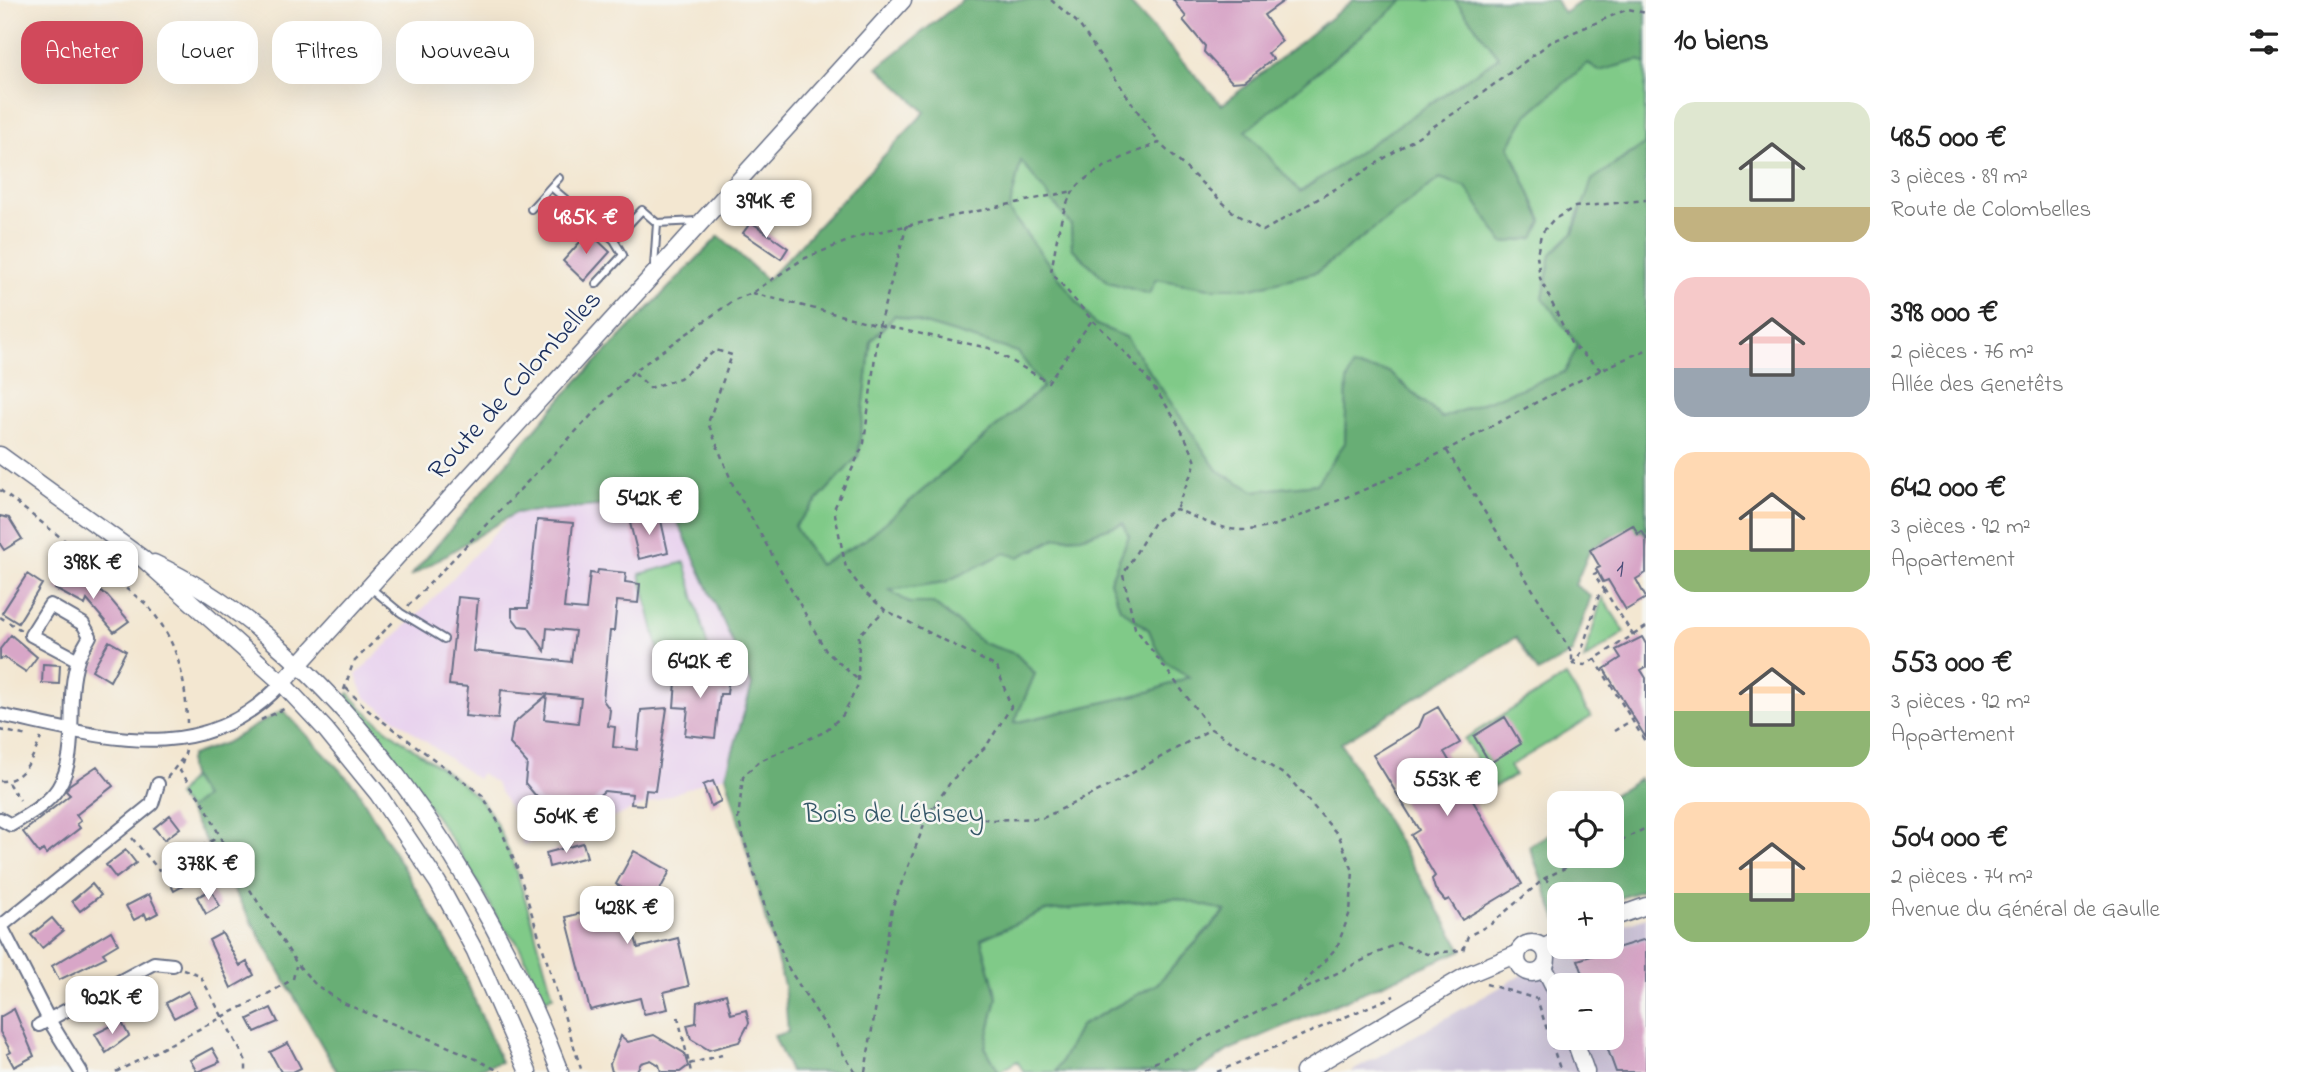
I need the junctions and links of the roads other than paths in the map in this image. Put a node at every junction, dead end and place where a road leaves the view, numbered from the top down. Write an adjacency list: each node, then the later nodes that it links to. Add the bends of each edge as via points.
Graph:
1 (903, 0): 5 (main road, Route de Colombelles)
2 (559, 178): 3 (lane)
3 (551, 187): 4 (lane); 7 (lane)
4 (531, 209)
5 (702, 220): 6 (lane); 8 (main road, Route de Colombelles)
6 (657, 223): 7 (lane, via 642,209); 8 (lane)
7 (614, 240): 9 (lane, via 623,255)
8 (653, 274): 12 (main road, Route de Colombelles)
9 (596, 284)
10 (0, 455): 11 (main road)
11 (142, 558): 15 (main road, via 208,592); 16 (main road)
12 (370, 587): 13 (lane); 15 (main road, Route de Colombelles)
13 (444, 639)
14 (78, 660): 14 (street, via 90,636 83,624 50,605 32,635); 18 (street)
15 (298, 666): 16 (main road, Route de Colombelles); 34 (main road, via 364,734 444,841 479,899)
16 (282, 683): 18 (street, via 252,711 197,736 147,741); 33 (main road, via 355,765 426,863 475,951)
17 (0, 715): 18 (street)
18 (69, 731): 20 (street, via 72,743 57,790 11,825)
19 (158, 784): 23 (street, via 152,804)
20 (0, 819)
21 (1646, 906): 22 (main road)
22 (1624, 914)
23 (1, 926): 30 (street)
24 (1547, 946): 25 (main road)
25 (1544, 948): 26 (main road, via 1532,943); 28 (main road)
26 (1517, 954): 28 (main road, via 1522,969 1537,972); 35 (main road, via 1469,974)
27 (173, 965): 30 (street, via 154,963)
28 (1544, 967): 29 (main road)
29 (1547, 973)
30 (44, 1023): 32 (street)
31 (1578, 1050): 36 (main road)
32 (81, 1072)
33 (528, 1072)
34 (560, 1072)
35 (1304, 1072)
36 (1586, 1072)

